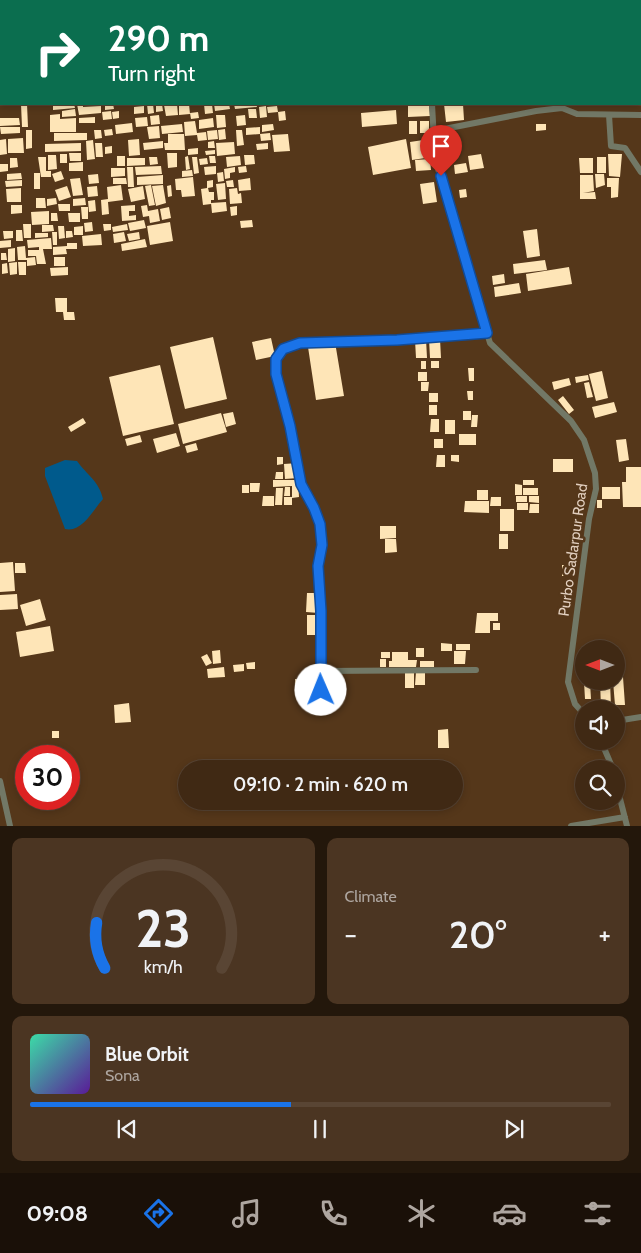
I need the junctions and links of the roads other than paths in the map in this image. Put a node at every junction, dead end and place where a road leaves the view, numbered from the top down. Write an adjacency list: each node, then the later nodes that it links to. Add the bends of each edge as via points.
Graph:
1 (432, 105): 4 (street, Purbo Sadarpur Road)
2 (609, 115): 3 (street); 4 (street, via 576,114 562,108 536,110); 5 (street, via 611,146 625,148)
3 (641, 116)
4 (434, 132): 6 (street, Purbo Sadarpur Road, via 436,159)
5 (641, 172)
6 (487, 333): 8 (street, via 300,343 283,349 276,359 276,374 301,484 320,524); 9 (street, Purbo Sadarpur Road, via 490,343 570,421 584,440 595,473 596,489 589,519 568,682)
7 (476, 670): 8 (street)
8 (320, 671): 10 (street)
9 (575, 704)
10 (321, 710)
11 (641, 717): 12 (street)
12 (625, 720)
13 (0, 781): 16 (street)
14 (623, 810): 15 (street)
15 (625, 817): 17 (street); 18 (street)
16 (10, 826)
17 (571, 826)
18 (627, 826)

